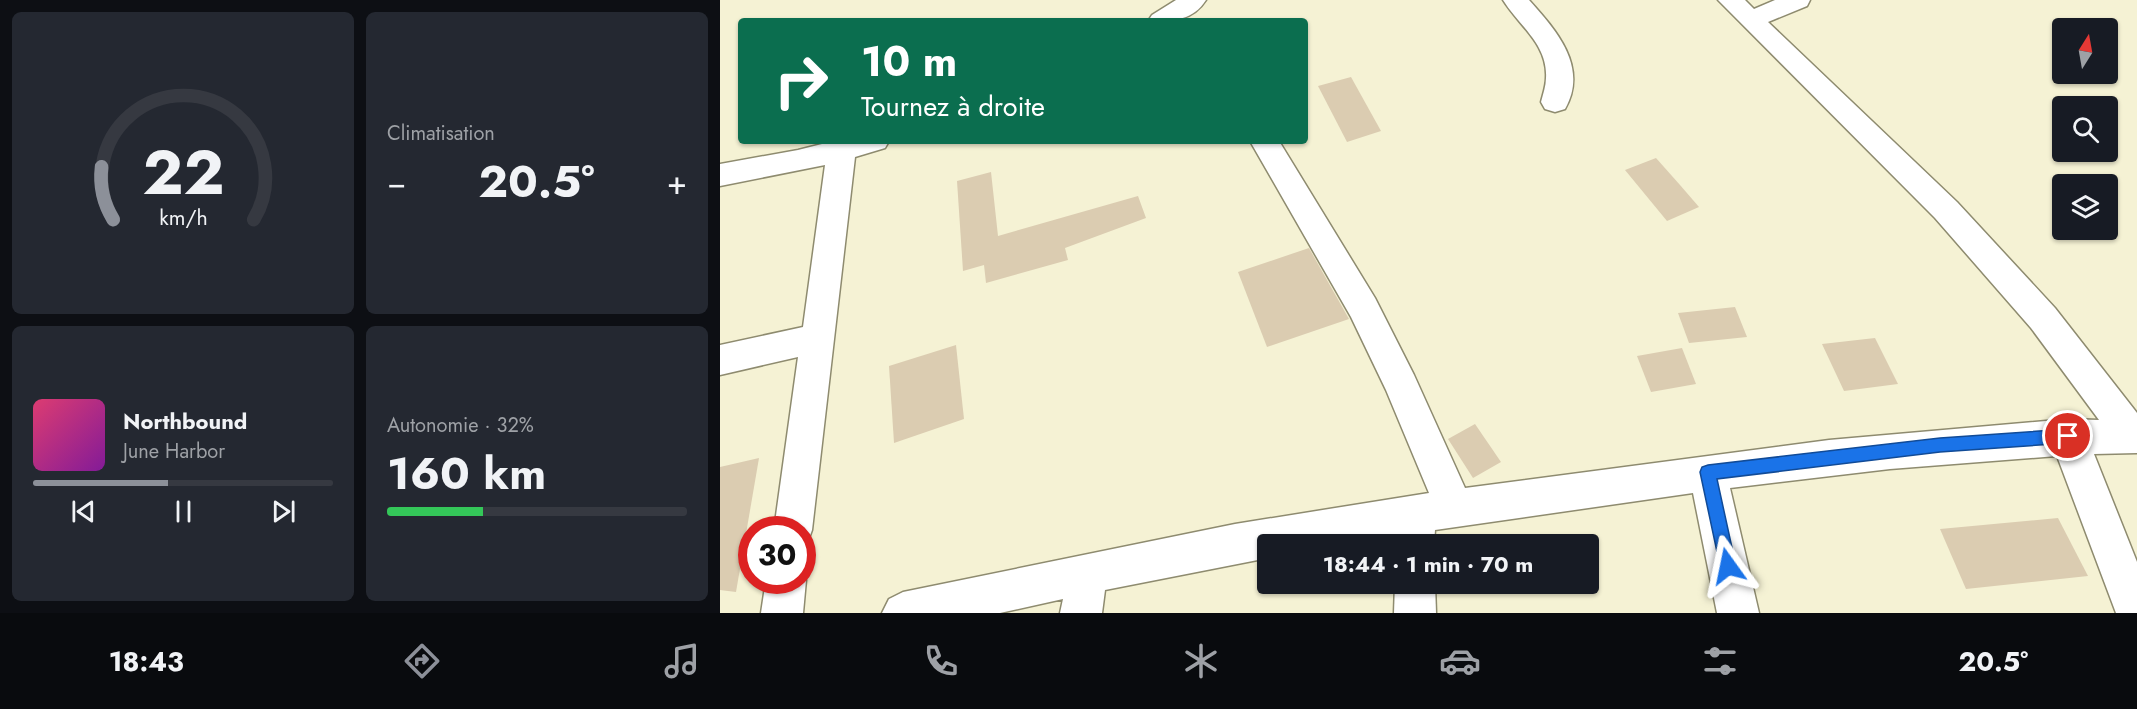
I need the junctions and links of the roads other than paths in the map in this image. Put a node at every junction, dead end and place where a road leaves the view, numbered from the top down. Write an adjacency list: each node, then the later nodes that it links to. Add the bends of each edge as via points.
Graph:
1 (1515, 0): 4 (street, via 1542,30 1556,56 1561,77)
2 (1798, 0): 3 (street)
3 (1741, 10): 12 (street, via 1946,210 2043,318)
4 (1555, 102)
5 (865, 144): 7 (street)
6 (1266, 144): 14 (street, via 1364,308)
7 (841, 151): 8 (street); 9 (street)
8 (720, 175)
9 (818, 338): 10 (street); 15 (street)
10 (720, 360)
11 (2068, 436): 12 (street); 13 (street, via 1940,445); 24 (street)
12 (2135, 436)
13 (1708, 472): 14 (street); 23 (street)
14 (1455, 508): 16 (street)
15 (795, 516)
16 (1415, 529): 18 (street, via 1237,544)
17 (784, 594): 20 (street)
18 (1084, 594): 21 (street)
19 (1415, 594): 22 (street)
20 (782, 613)
21 (903, 613)
22 (1415, 613)
23 (1738, 613)
24 (2137, 613)

